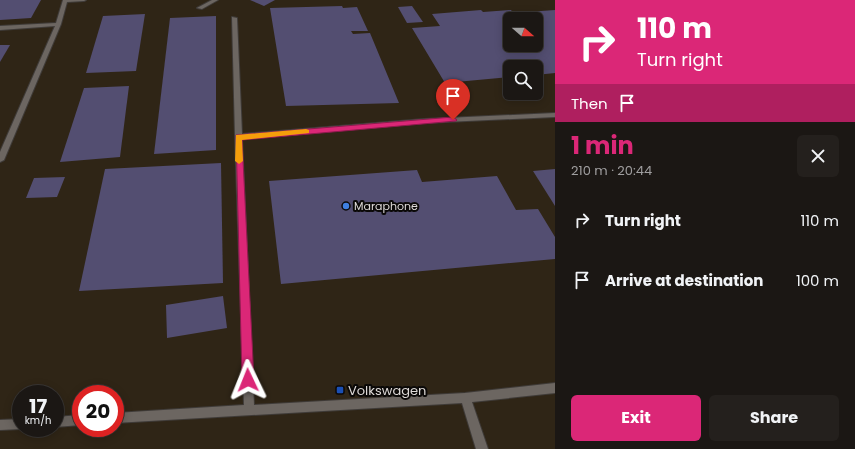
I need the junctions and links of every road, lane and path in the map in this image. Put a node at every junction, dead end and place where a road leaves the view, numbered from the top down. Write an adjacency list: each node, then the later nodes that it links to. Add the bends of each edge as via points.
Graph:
1 (65, 0): 2 (lane); 6 (lane)
2 (84, 0)
3 (216, 0): 4 (lane)
4 (200, 8)
5 (234, 18): 9 (lane)
6 (58, 24): 7 (lane); 10 (lane)
7 (0, 28)
8 (555, 114): 9 (lane, via 424,121)
9 (238, 137): 13 (lane)
10 (0, 160)
11 (555, 388): 12 (lane)
12 (465, 398): 13 (lane); 17 (lane)
13 (249, 410): 14 (lane)
14 (124, 417)
15 (12, 424): 16 (lane)
16 (0, 425)
17 (482, 449)

